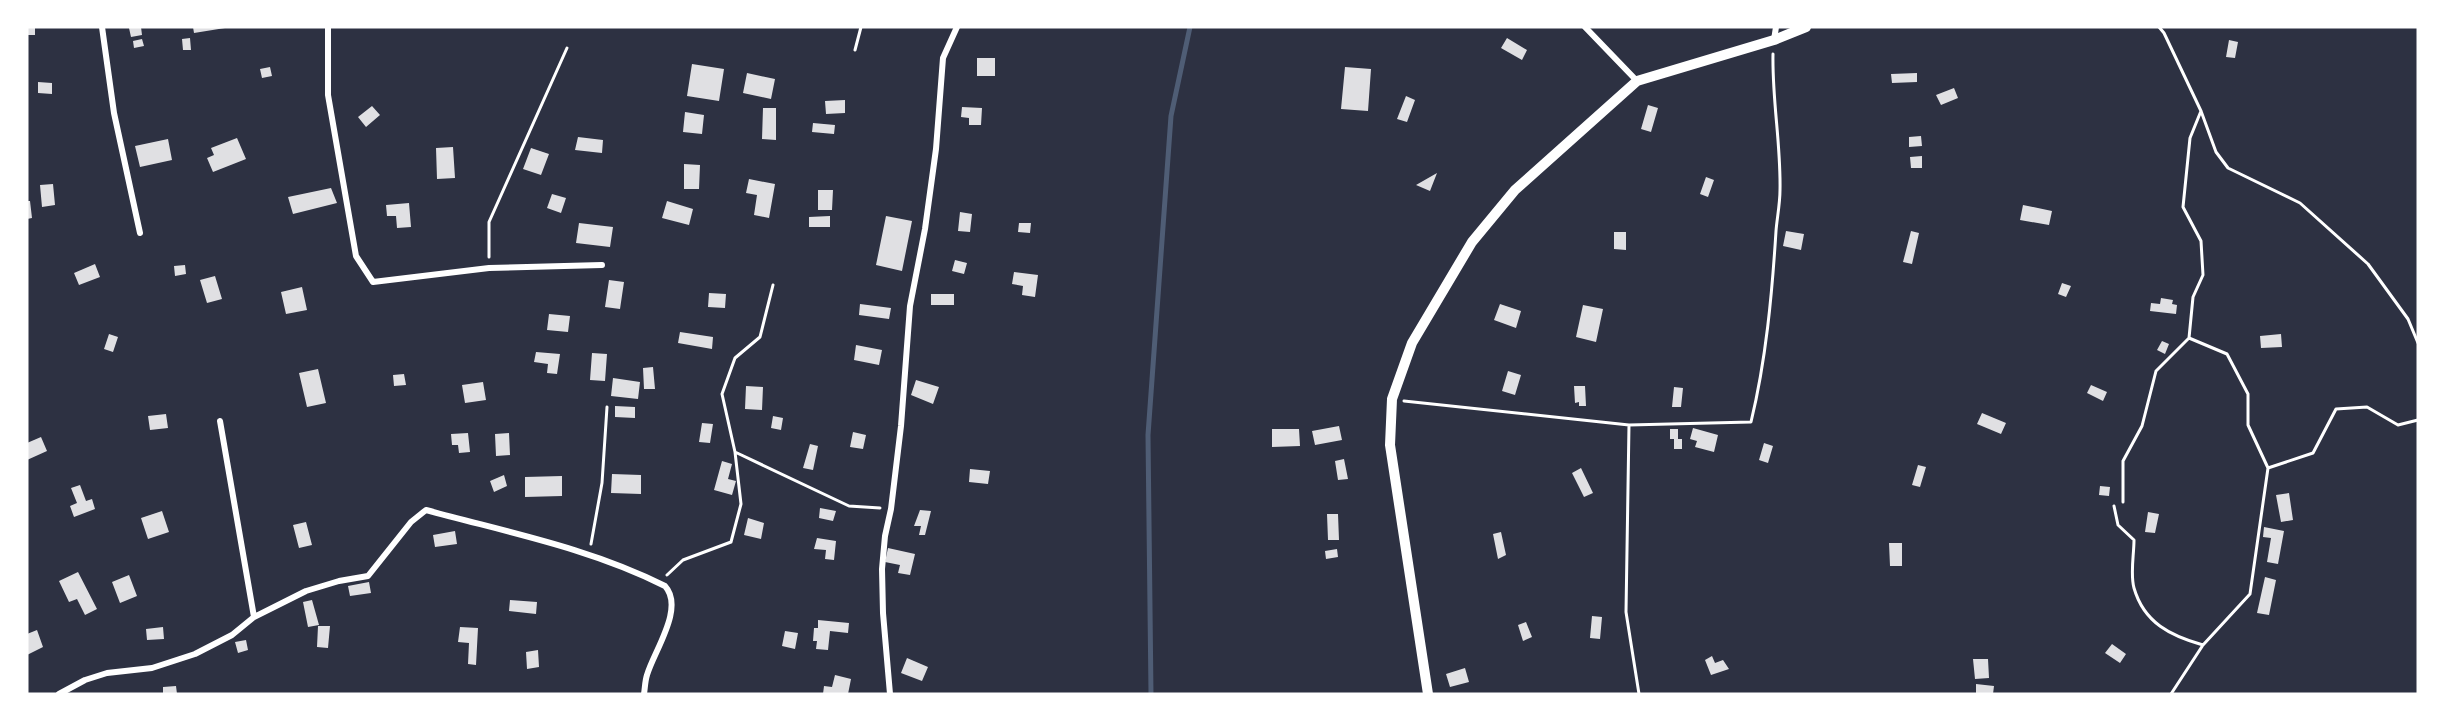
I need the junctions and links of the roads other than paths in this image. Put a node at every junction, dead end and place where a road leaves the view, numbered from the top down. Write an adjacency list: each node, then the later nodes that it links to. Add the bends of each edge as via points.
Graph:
1 (102, 27): 9 (street, via 114,113)
2 (328, 27): 10 (street, via 328,95 356,256 373,282 489,268)
3 (957, 27): 15 (street, via 943,58 936,149 910,306 901,426 885,536 882,569)
4 (1585, 27): 8 (street)
5 (1776, 27): 7 (street)
6 (1806, 27): 7 (street)
7 (1774, 40): 8 (street)
8 (1637, 81): 16 (street, via 1515,190 1472,242 1412,343 1392,399 1390,445)
9 (140, 233)
10 (602, 265)
11 (220, 421): 12 (street)
12 (254, 617): 13 (street, via 232,635 195,654 152,668 107,673); 14 (street, via 306,591 368,576 411,522 426,510 589,555 669,590 672,610 647,675)
13 (59, 694)
14 (644, 694)
15 (890, 694)
16 (1428, 694)

